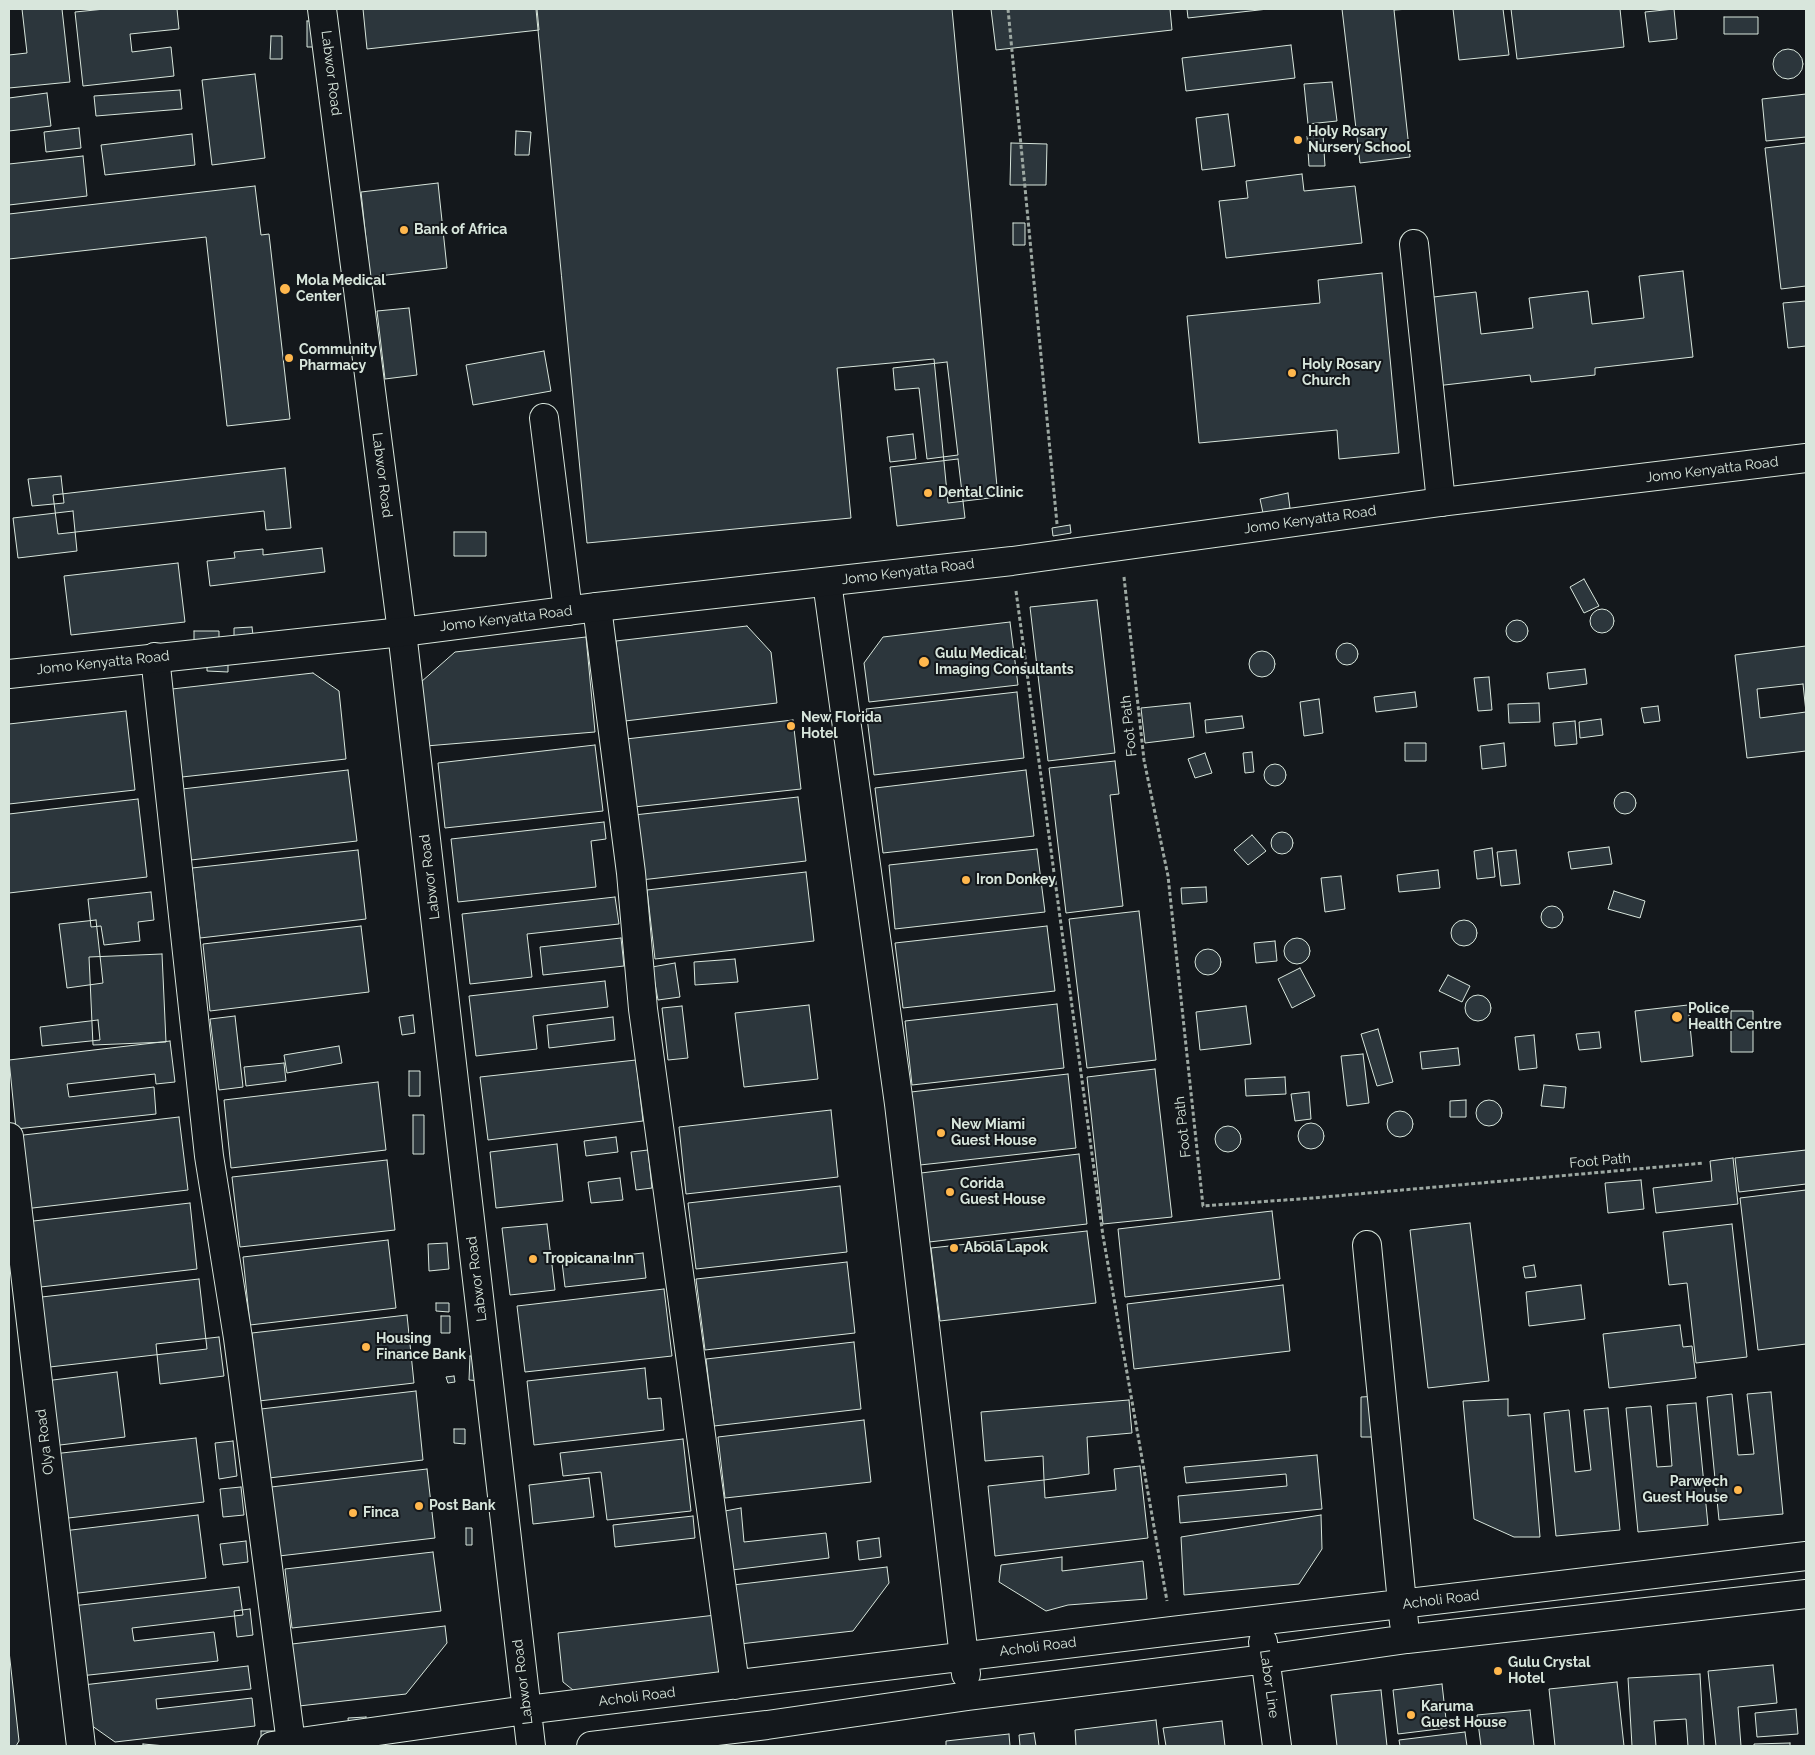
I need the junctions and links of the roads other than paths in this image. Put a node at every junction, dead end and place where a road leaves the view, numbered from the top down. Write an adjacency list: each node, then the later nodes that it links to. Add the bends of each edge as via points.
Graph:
1 (322, 9): 9 (street, Labwor Road)
2 (1414, 244): 5 (street)
3 (544, 418): 8 (street)
4 (1806, 458): 5 (street, Jomo Kenyatta Road)
5 (1441, 502): 6 (street, Jomo Kenyatta Road, via 1120,547)
6 (827, 582): 7 (street, Jomo Kenyatta Road); 20 (street, via 899,1104)
7 (598, 607): 8 (street, Jomo Kenyatta Road); 22 (street, via 631,874 643,1009)
8 (568, 611): 9 (street, Jomo Kenyatta Road)
9 (402, 632): 10 (street, Jomo Kenyatta Road); 24 (street, Labwor Road)
10 (155, 657): 11 (street, Jomo Kenyatta Road); 25 (street, via 209,1156 238,1338)
11 (9, 674)
12 (9, 1137): 13 (street, Olya Road)
13 (12, 1188): 26 (street, Olya Road)
14 (1367, 1246): 17 (street)
15 (1806, 1556): 17 (street, Acholi Road)
16 (1806, 1594): 19 (street)
17 (1402, 1604): 18 (street, Acholi Road); 19 (street)
18 (1260, 1621): 20 (street, Acholi Road); 21 (street, Labor Line)
19 (1407, 1639): 21 (street)
20 (964, 1656): 22 (street, Acholi Road); 23 (street)
21 (1266, 1659): 23 (street); 29 (street, Labor Line)
22 (735, 1685): 24 (street, Acholi Road)
23 (968, 1696): 28 (street)
24 (526, 1710): 25 (street, Acholi Road); 27 (street, Labwor Road)
25 (282, 1745)
26 (81, 1746)
27 (531, 1746)
28 (591, 1746)
29 (1277, 1746)

